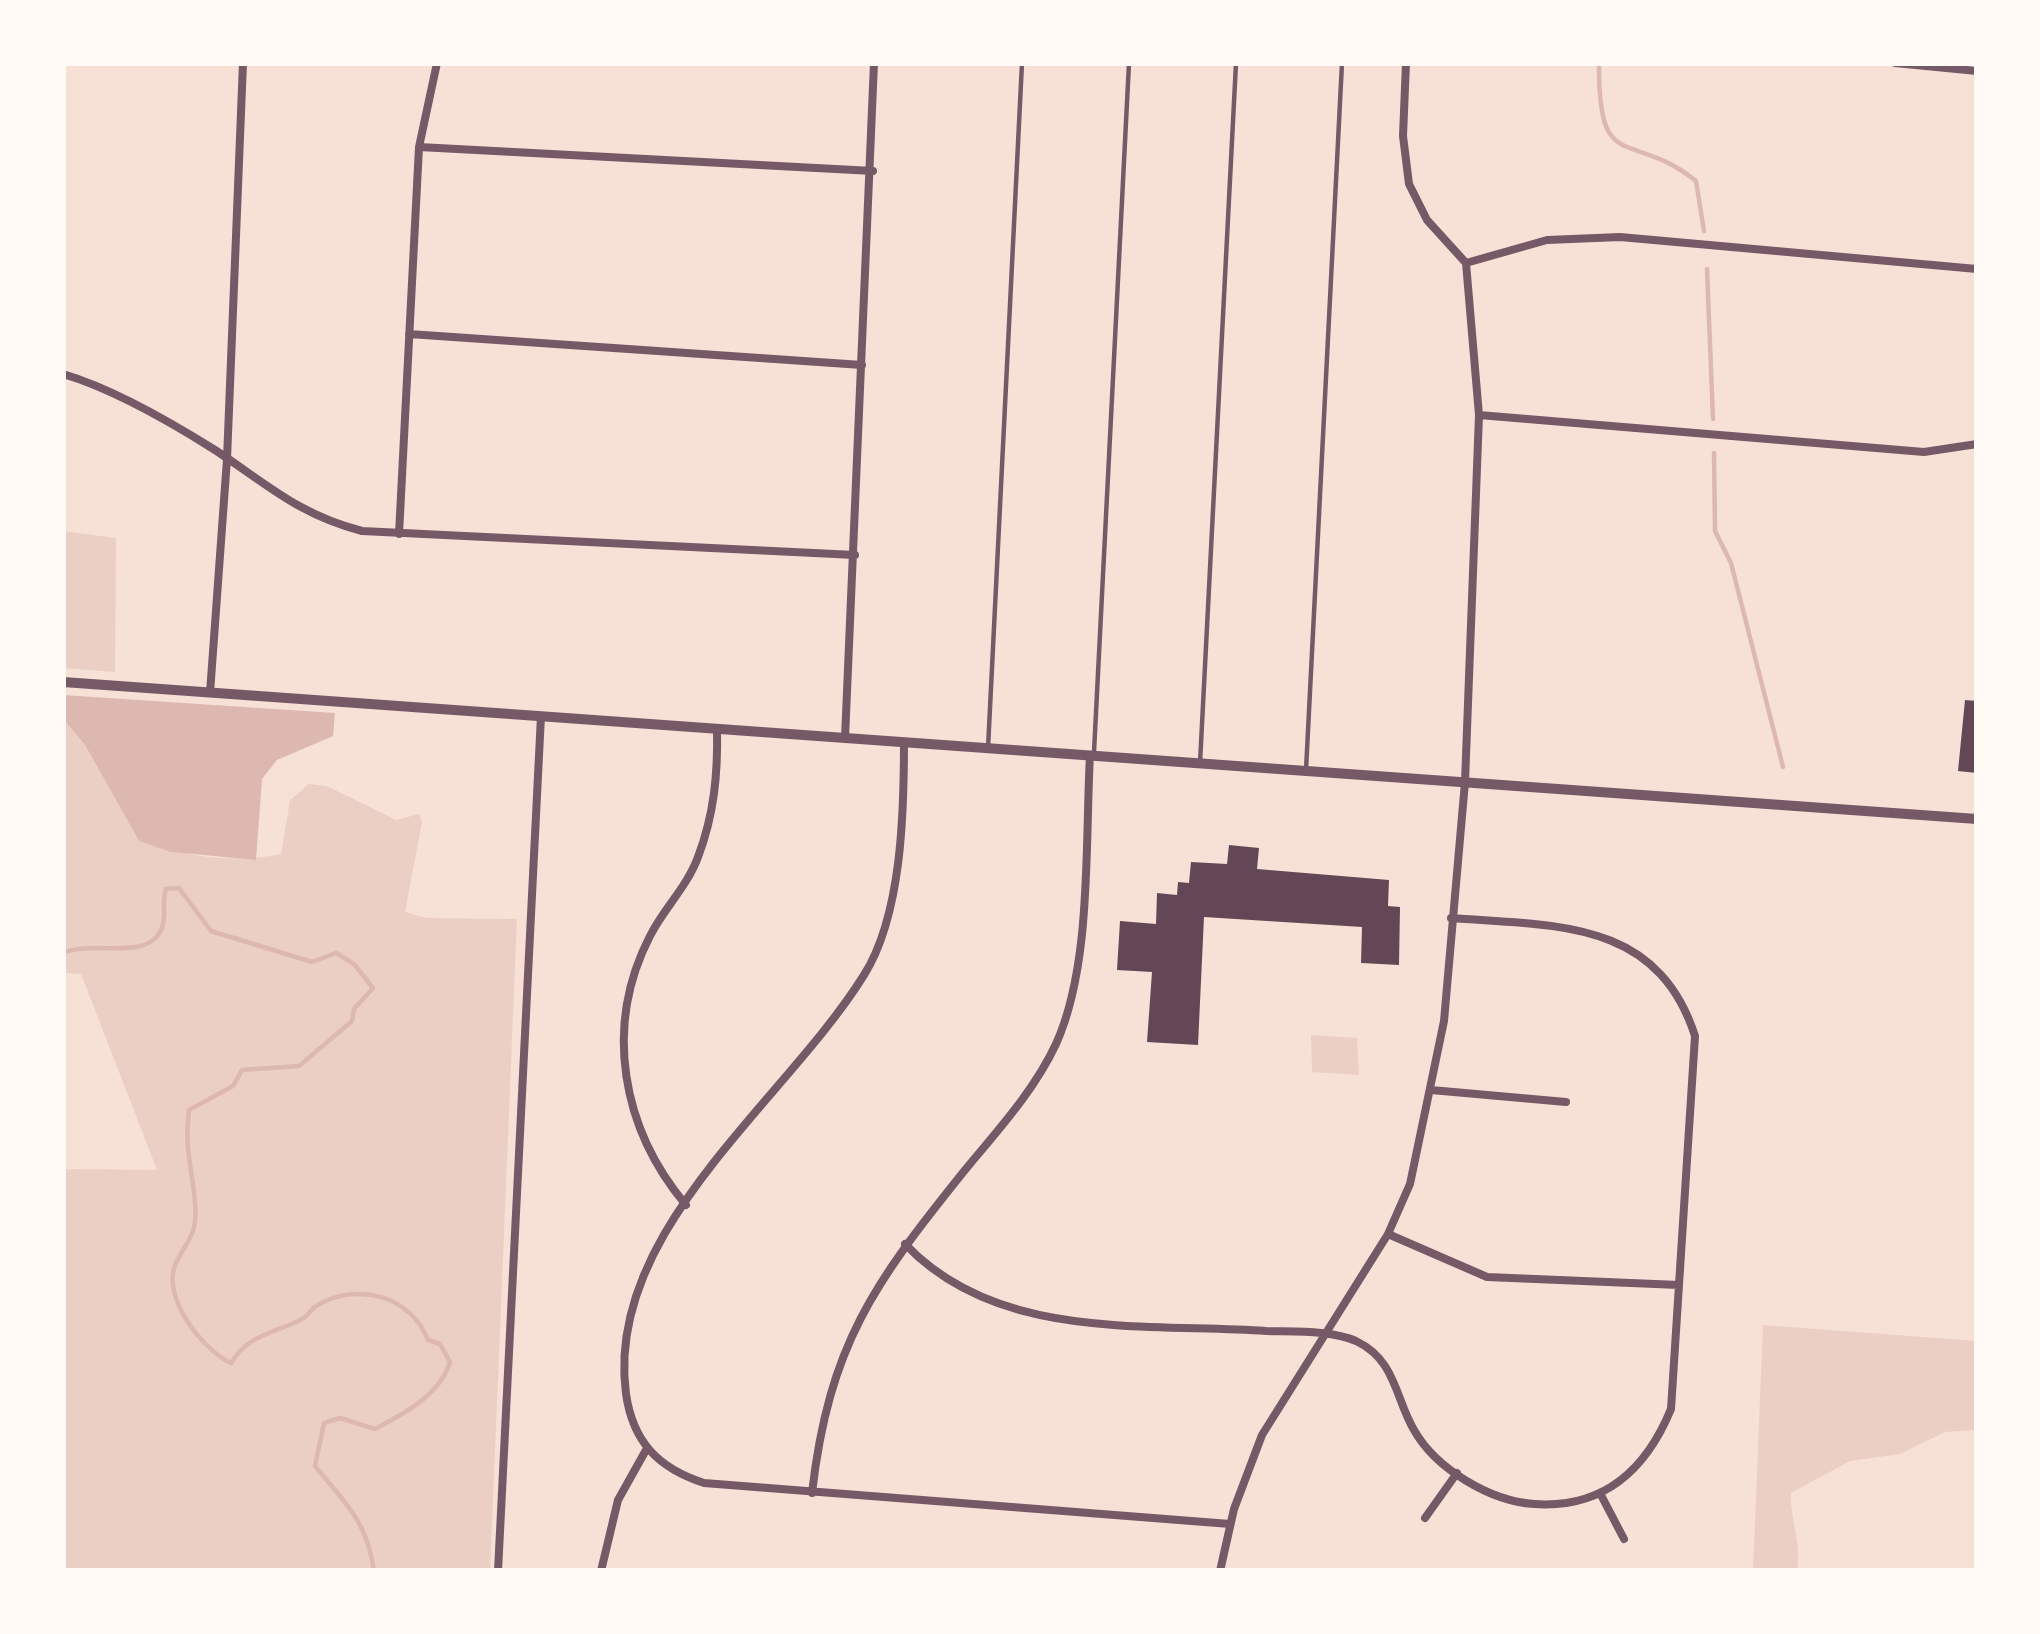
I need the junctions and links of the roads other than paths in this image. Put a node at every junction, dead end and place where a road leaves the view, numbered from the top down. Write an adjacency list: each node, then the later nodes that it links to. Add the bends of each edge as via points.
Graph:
1 (243, 63): 20 (street)
2 (436, 63): 11 (street)
3 (874, 63): 12 (street)
4 (1022, 63): 29 (lane)
5 (1129, 63): 30 (lane)
6 (1236, 63): 31 (lane)
7 (1342, 63): 32 (lane)
8 (1406, 63): 13 (street, via 1409,184 1427,220)
9 (1895, 63): 10 (street)
10 (1977, 71)
11 (418, 147): 12 (street); 15 (street)
12 (873, 171): 16 (street)
13 (1466, 263): 14 (street, via 1547,240 1601,237); 18 (street)
14 (1977, 269)
15 (408, 334): 16 (street); 21 (street)
16 (862, 365): 22 (street)
17 (63, 374): 20 (street)
18 (1479, 415): 19 (street, via 1924,452); 33 (street)
19 (1977, 444)
20 (227, 459): 21 (street, via 311,515); 24 (street)
21 (399, 534): 22 (street)
22 (855, 555): 27 (street)
23 (63, 682): 24 (street)
24 (210, 693): 25 (street)
25 (542, 715): 26 (street); 50 (street)
26 (717, 729): 27 (street); 38 (street, via 708,828 685,886 644,950 625,1019 632,1109 654,1162)
27 (844, 738): 28 (street)
28 (904, 742): 29 (street); 38 (street, via 900,846 866,973)
29 (988, 748): 30 (street)
30 (1092, 755): 31 (street); 40 (street, via 1076,976 1058,1038 1030,1091)
31 (1200, 763): 32 (street)
32 (1306, 771): 33 (street)
33 (1465, 782): 34 (street); 35 (street)
34 (1977, 818)
35 (1451, 918): 36 (street); 41 (street, via 1566,927 1622,944 1679,998 1695,1036)
36 (1431, 1090): 37 (street); 39 (street, via 1410,1184)
37 (1566, 1102)
38 (686, 1205): 43 (street, via 646,1262 627,1321 628,1402)
39 (1388, 1234): 41 (street, via 1487,1277); 42 (street)
40 (905, 1244): 42 (street, via 960,1289 1037,1317); 45 (street, via 836,1367)
41 (1679, 1285): 46 (street, via 1671,1409 1646,1457)
42 (1328, 1336): 44 (street, via 1357,1342 1388,1368 1415,1434); 48 (street, via 1277,1408)
43 (646, 1450): 45 (street, via 704,1484); 51 (street, via 618,1500)
44 (1457, 1473): 46 (street, via 1492,1496 1531,1504); 47 (street)
45 (812, 1492): 48 (street)
46 (1601, 1495): 49 (street)
47 (1425, 1518)
48 (1230, 1524): 52 (street)
49 (1624, 1539)
50 (498, 1571)
51 (601, 1571)
52 (1220, 1571)

